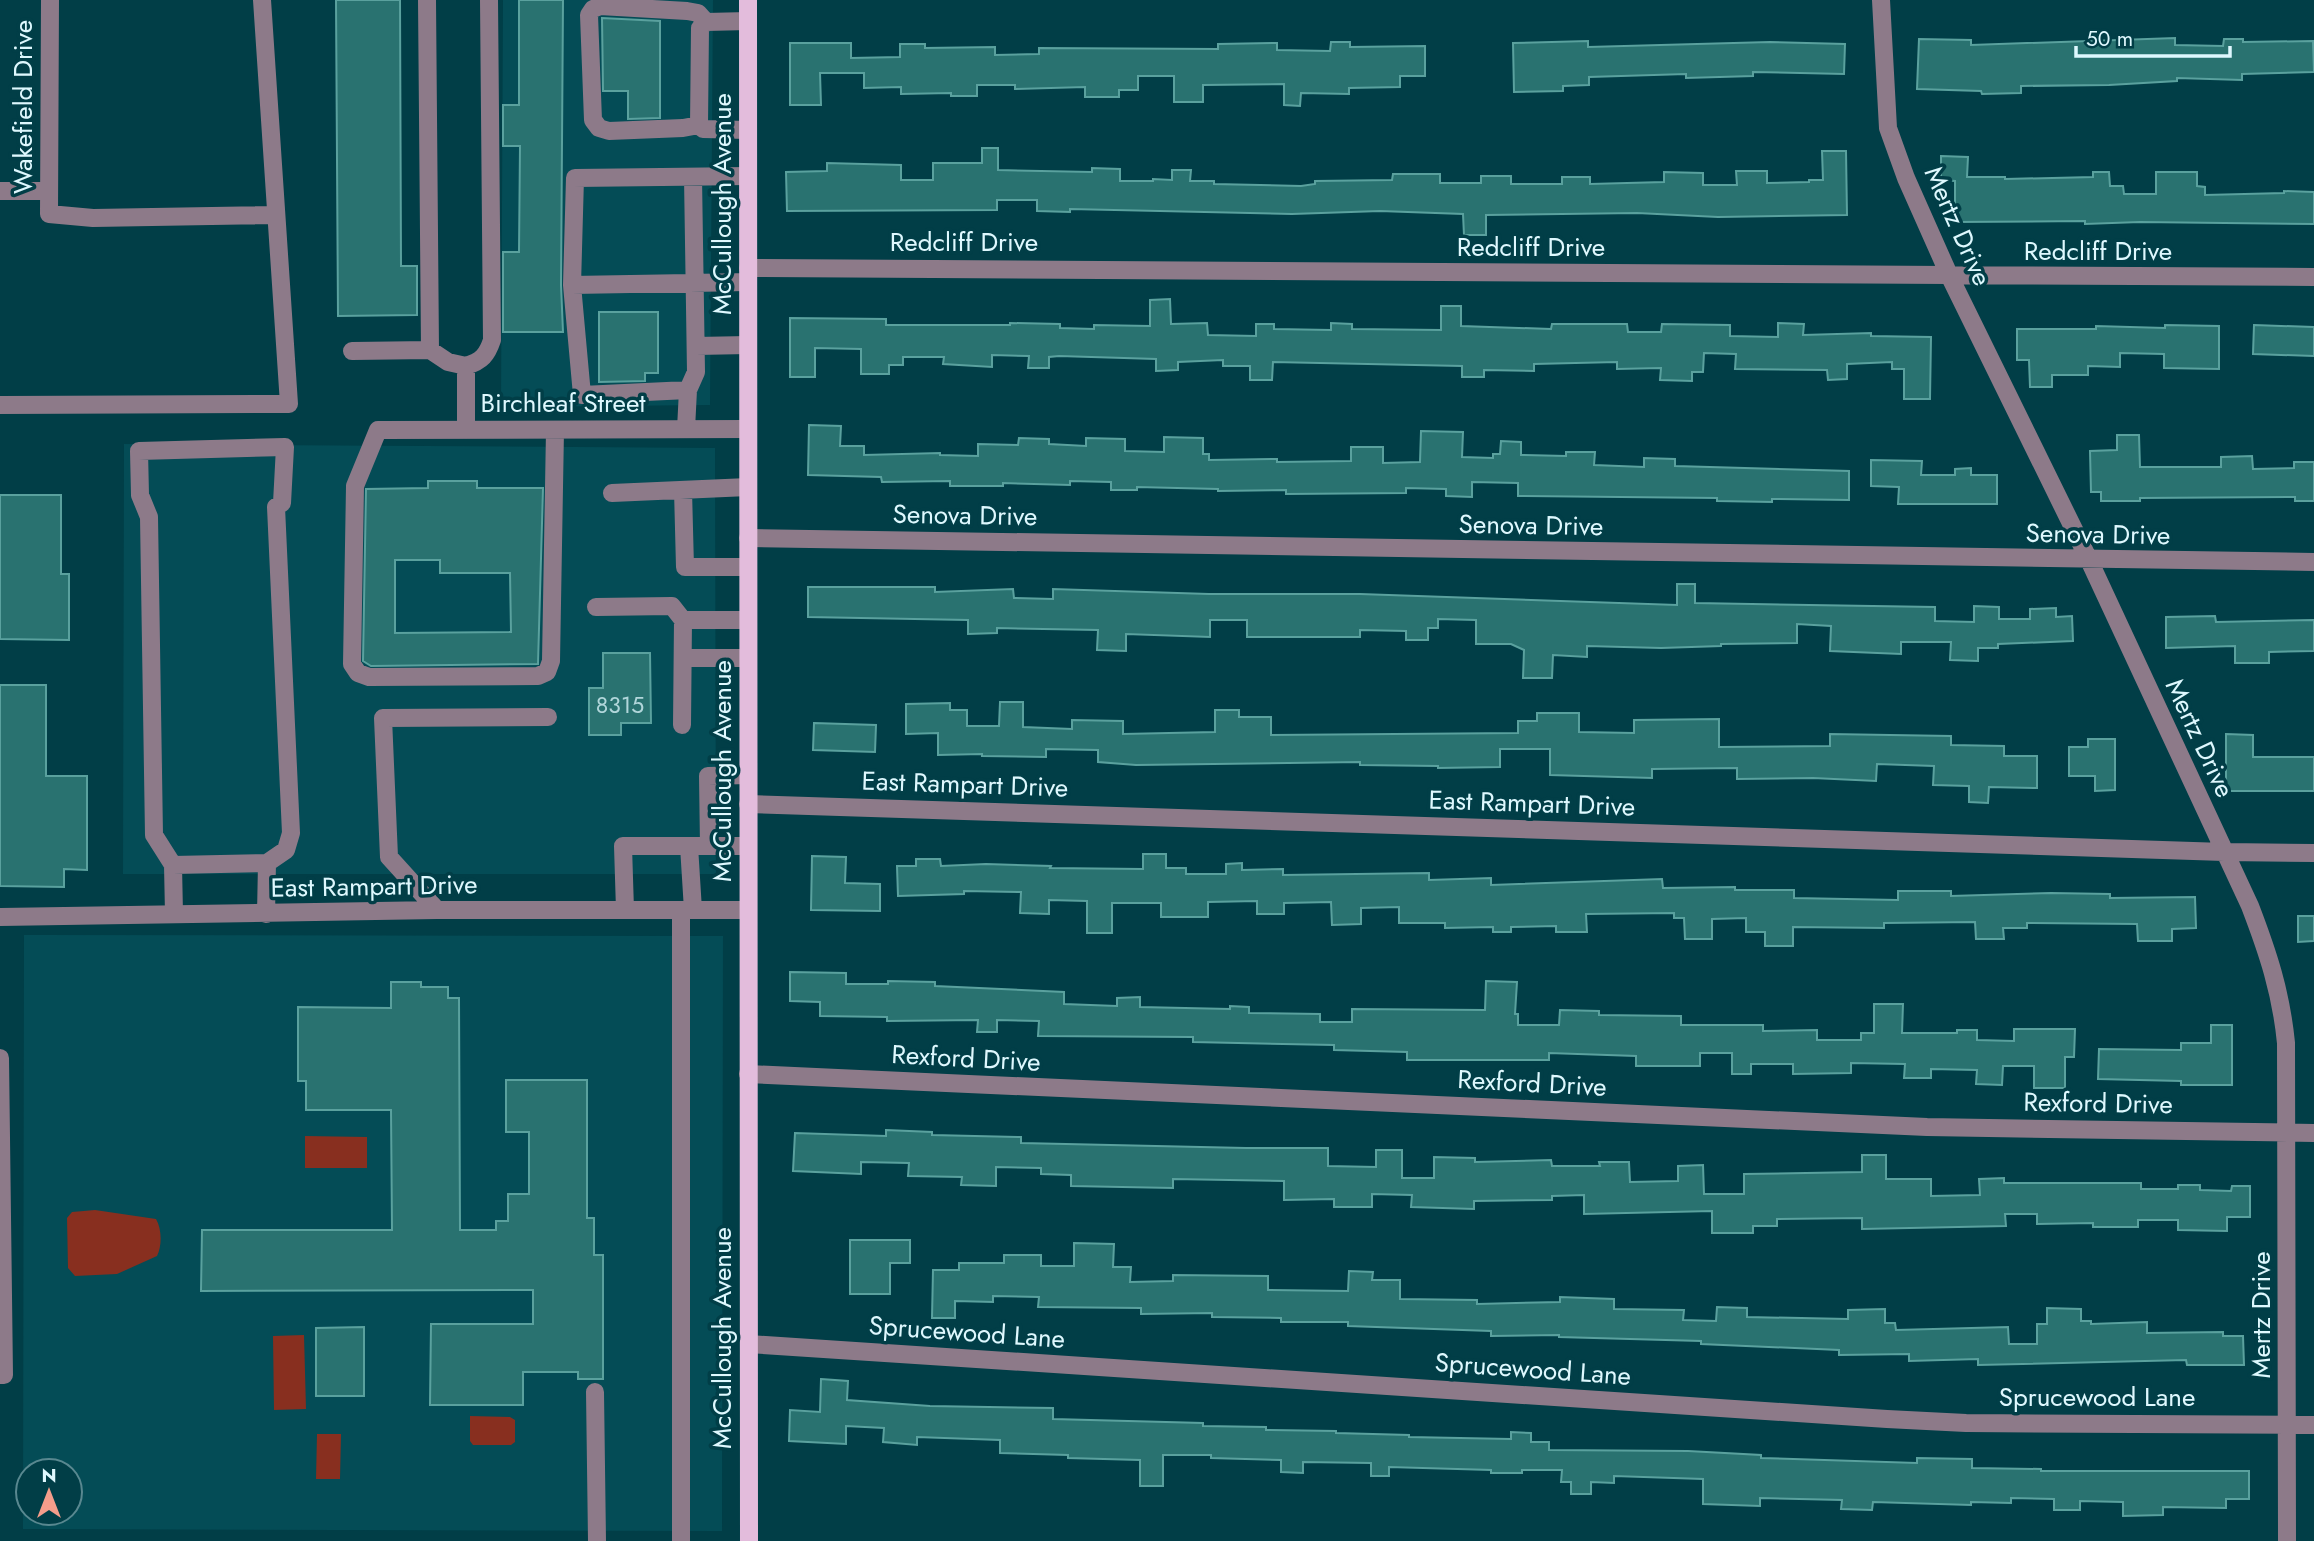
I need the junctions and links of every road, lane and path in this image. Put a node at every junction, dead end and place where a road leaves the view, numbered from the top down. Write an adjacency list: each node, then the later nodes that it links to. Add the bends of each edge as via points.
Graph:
1 (50, 0): 14 (street, Wakefield Drive)
2 (262, 0): 15 (street)
3 (427, 0): 23 (street)
4 (489, 0): 25 (street, via 492,340 486,355)
5 (748, 0): 7 (main road, McCullough Avenue)
6 (1881, 0): 17 (street, Mertz Drive, via 1888,128)
7 (748, 20): 8 (street); 10 (main road, McCullough Avenue)
8 (706, 22): 9 (street, via 698,33); 9 (street, via 698,13 672,9 600,6 589,15 593,120 599,128)
9 (699, 124): 10 (street, via 703,129)
10 (748, 130): 11 (main road, McCullough Avenue)
11 (748, 176): 12 (street); 16 (main road, McCullough Avenue)
12 (693, 177): 19 (street); 20 (street, via 575,178)
13 (0, 191): 14 (street)
14 (49, 191): 15 (street, Wakefield Drive, via 49,214 93,218)
15 (275, 215): 27 (street, via 289,404)
16 (748, 275): 17 (street, Redcliff Drive); 19 (street, Redcliff Drive); 21 (main road, McCullough Avenue)
17 (1950, 276): 18 (street, Redcliff Drive); 36 (street, Mertz Drive)
18 (2314, 277)
19 (695, 283): 20 (street, Redcliff Drive); 22 (street)
20 (572, 285): 26 (street, via 582,395)
21 (748, 345): 22 (street); 29 (main road, McCullough Avenue)
22 (696, 346): 26 (street, via 696,372)
23 (430, 350): 24 (street); 25 (street, via 448,362)
24 (352, 351)
25 (466, 366): 30 (street)
26 (688, 390): 28 (street)
27 (0, 405)
28 (686, 429): 29 (street, Birchleaf Street); 31 (street, Birchleaf Street)
29 (748, 429): 32 (main road, McCullough Avenue)
30 (466, 430): 31 (street, Birchleaf Street); 31 (street, Birchleaf Street, via 378,430 355,486 352,664 358,673 369,677 538,676 547,672 551,661)
31 (555, 430)
32 (748, 487): 33 (street); 35 (main road, McCullough Avenue)
33 (683, 490): 34 (street); 38 (street, via 685,568)
34 (612, 493)
35 (748, 538): 36 (street, Senova Drive); 38 (main road, McCullough Avenue)
36 (2089, 560): 37 (street, Senova Drive); 51 (street, Mertz Drive)
37 (2314, 562)
38 (748, 567): 41 (main road, McCullough Avenue)
39 (596, 607): 40 (street, via 672,606)
40 (683, 620): 41 (street); 42 (street)
41 (748, 620): 43 (main road, McCullough Avenue)
42 (683, 658): 43 (street); 45 (street)
43 (748, 658): 46 (main road, McCullough Avenue)
44 (548, 717): 55 (street, via 383,718 389,857)
45 (682, 725)
46 (748, 775): 47 (main road, McCullough Avenue); 49 (street, via 708,776)
47 (748, 804): 50 (main road, McCullough Avenue); 51 (street, East Rampart Drive)
48 (689, 846): 49 (street); 56 (street, via 623,846); 57 (street)
49 (709, 846): 50 (street)
50 (748, 846): 58 (main road, McCullough Avenue)
51 (2224, 852): 52 (street, East Rampart Drive); 64 (street, Mertz Drive, via 2269,954 2282,1004)
52 (2314, 853)
53 (267, 863): 54 (street); 54 (street, via 286,850 291,833 276,507 282,503 285,447 139,451 140,495 149,517 154,835); 60 (street)
54 (173, 865): 59 (street)
55 (437, 910): 56 (street, East Rampart Drive); 60 (street, East Rampart Drive)
56 (625, 910): 57 (street, East Rampart Drive)
57 (687, 910): 58 (street, East Rampart Drive); 72 (street)
58 (748, 910): 63 (main road, McCullough Avenue)
59 (174, 914): 60 (street, East Rampart Drive); 61 (street, East Rampart Drive)
60 (266, 914)
61 (0, 917)
62 (0, 1058): 67 (street, via 4,1375)
63 (748, 1074): 64 (street, Rexford Drive, via 1927,1127); 66 (main road, McCullough Avenue)
64 (2287, 1132): 65 (street, Rexford Drive); 69 (street, Mertz Drive)
65 (2314, 1133)
66 (749, 1344): 69 (street, Sprucewood Lane, via 1887,1419); 73 (main road, McCullough Avenue)
67 (0, 1375)
68 (595, 1392): 71 (street)
69 (2287, 1424): 70 (street, Sprucewood Lane); 74 (street, Mertz Drive)
70 (2314, 1424)
71 (597, 1541)
72 (681, 1541)
73 (749, 1541)
74 (2287, 1541)

